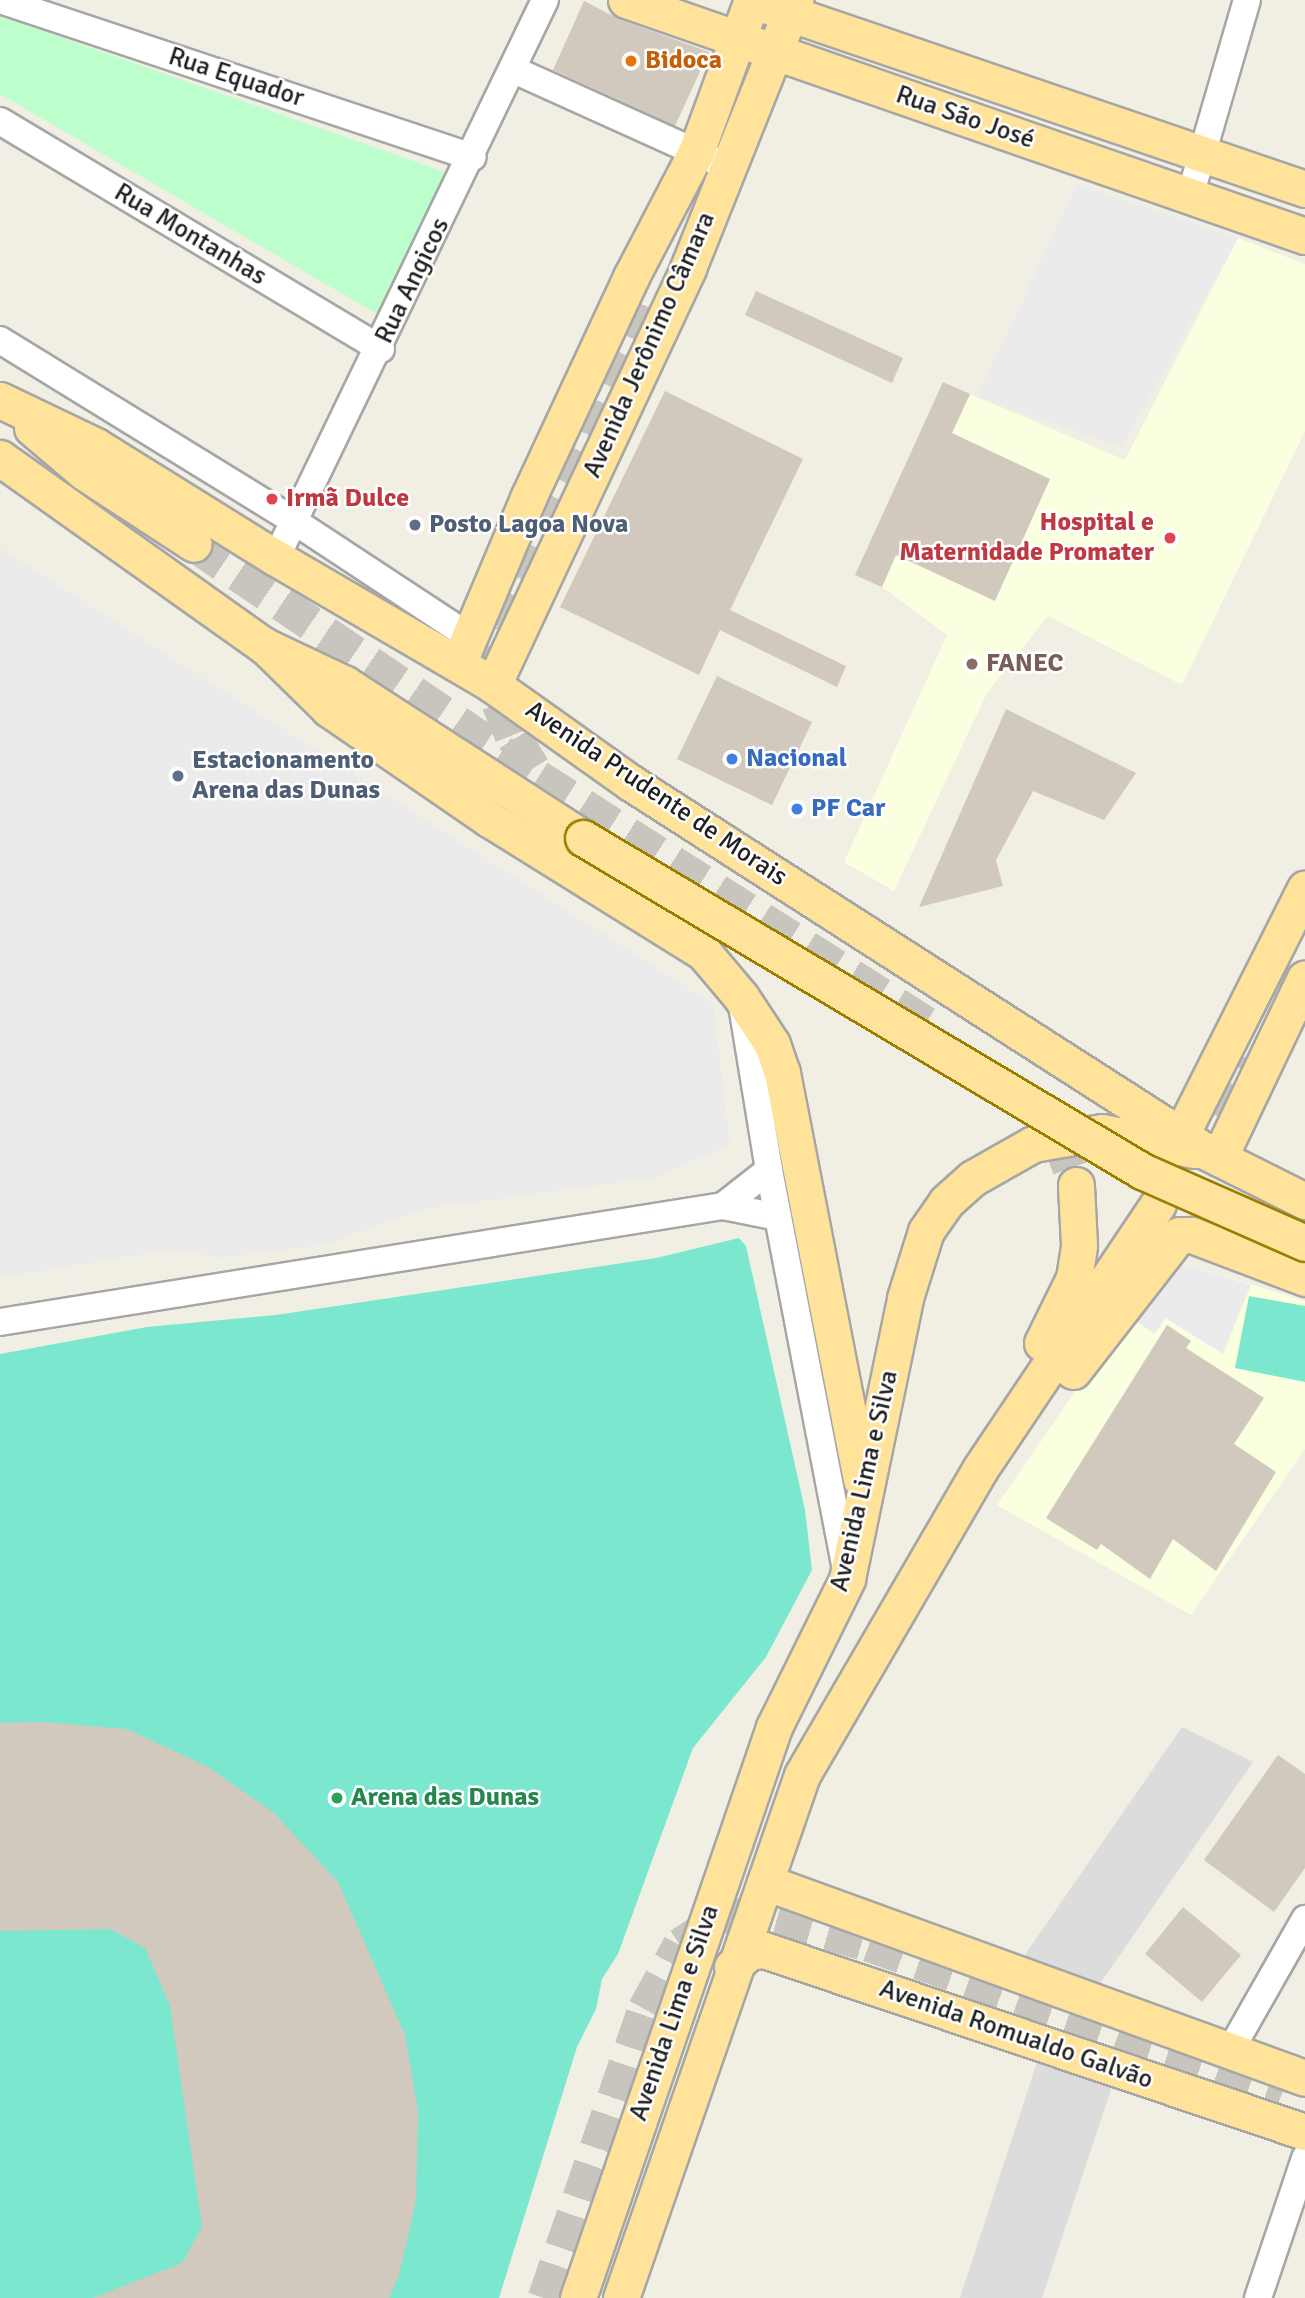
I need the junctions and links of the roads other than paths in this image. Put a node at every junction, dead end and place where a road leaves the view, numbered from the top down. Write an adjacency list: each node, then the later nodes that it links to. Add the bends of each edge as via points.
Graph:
1 (0, 0): 13 (street, Rua Equador)
2 (545, 0): 9 (street, Rua Angicos)
3 (626, 0): 7 (main road, Rua São José)
4 (752, 0): 6 (main road, Rua São José); 7 (main road, Avenida Jerônimo Câmara)
5 (1247, 0): 12 (street)
6 (793, 7): 8 (main road, Avenida Jerônimo Câmara); 12 (main road, Rua São José)
7 (739, 39): 8 (main road, Rua São José); 11 (main road, Avenida Jerônimo Câmara)
8 (777, 53): 14 (main road, Avenida Jerônimo Câmara); 17 (main road, Rua São José)
9 (514, 70): 11 (street); 13 (street, Rua Angicos)
10 (0, 121): 23 (street, Rua Montanhas)
11 (696, 152): 14 (street); 15 (main road, Avenida Jerônimo Câmara)
12 (1201, 154): 16 (main road, Rua São José); 17 (street)
13 (473, 157): 23 (street, Rua Angicos)
14 (731, 168): 18 (main road, Avenida Jerônimo Câmara)
15 (680, 183): 19 (main road); 30 (main road, Avenida Jerônimo Câmara, via 528,498)
16 (1305, 189)
17 (1190, 196): 20 (main road, Rua São José)
18 (711, 212): 19 (main road); 31 (main road, Avenida Jerônimo Câmara)
19 (676, 234): 21 (main road)
20 (1305, 236)
21 (647, 301)
22 (0, 340): 26 (street)
23 (381, 349): 26 (street, Rua Angicos)
24 (4, 403): 27 (main road, via 84,472); 28 (main road, Avenida Prudente de Morais, via 96,446)
25 (0, 458): 29 (main road)
26 (297, 523): 28 (street, Rua Angicos); 30 (street)
27 (194, 544)
28 (276, 558): 30 (main road, Avenida Prudente de Morais)
29 (265, 646): 34 (main road, via 329,709 489,819 704,953); 42 (main road, bridge, via 345,684 583,838 1142,1171)
30 (464, 651): 31 (main road, Avenida Prudente de Morais)
31 (493, 685): 35 (main road, Avenida Prudente de Morais, via 631,783)
32 (1305, 888): 35 (main road)
33 (1305, 978): 35 (main road)
34 (741, 996): 36 (street); 46 (main road, via 772,1044 782,1073)
35 (1202, 1148): 38 (main road, Avenida Prudente de Morais); 46 (main road, Avenida Lima e Silva, via 1165,1146 1125,1134 1085,1133 1033,1144 1002,1159 946,1202 926,1231 905,1298)
36 (769, 1170): 40 (street); 41 (street)
37 (1076, 1185): 45 (main road, via 1079,1245 1074,1278)
38 (1305, 1201)
39 (1158, 1204): 45 (main road)
40 (723, 1206): 41 (street); 44 (street)
41 (778, 1217): 47 (street)
42 (1305, 1243)
43 (1305, 1278): 45 (main road, via 1192,1235 1179,1235 1041,1413 1015,1443)
44 (0, 1322)
45 (980, 1469): 48 (main road, Avenida Lima e Silva, via 802,1775)
46 (864, 1494): 47 (main road, Avenida Lima e Silva)
47 (847, 1579): 55 (main road, Avenida Lima e Silva, via 774,1727)
48 (765, 1882): 50 (main road, Avenida Lima e Silva); 51 (main road)
49 (1305, 1919): 51 (street)
50 (732, 1967): 53 (main road, Avenida Romualdo Galvão, via 749,1952 764,1950); 56 (main road, Avenida Lima e Silva)
51 (1230, 2051): 52 (main road)
52 (1298, 2089)
53 (1305, 2133)
54 (1305, 2158): 57 (street)
55 (579, 2298)
56 (621, 2298)
57 (1258, 2298)

